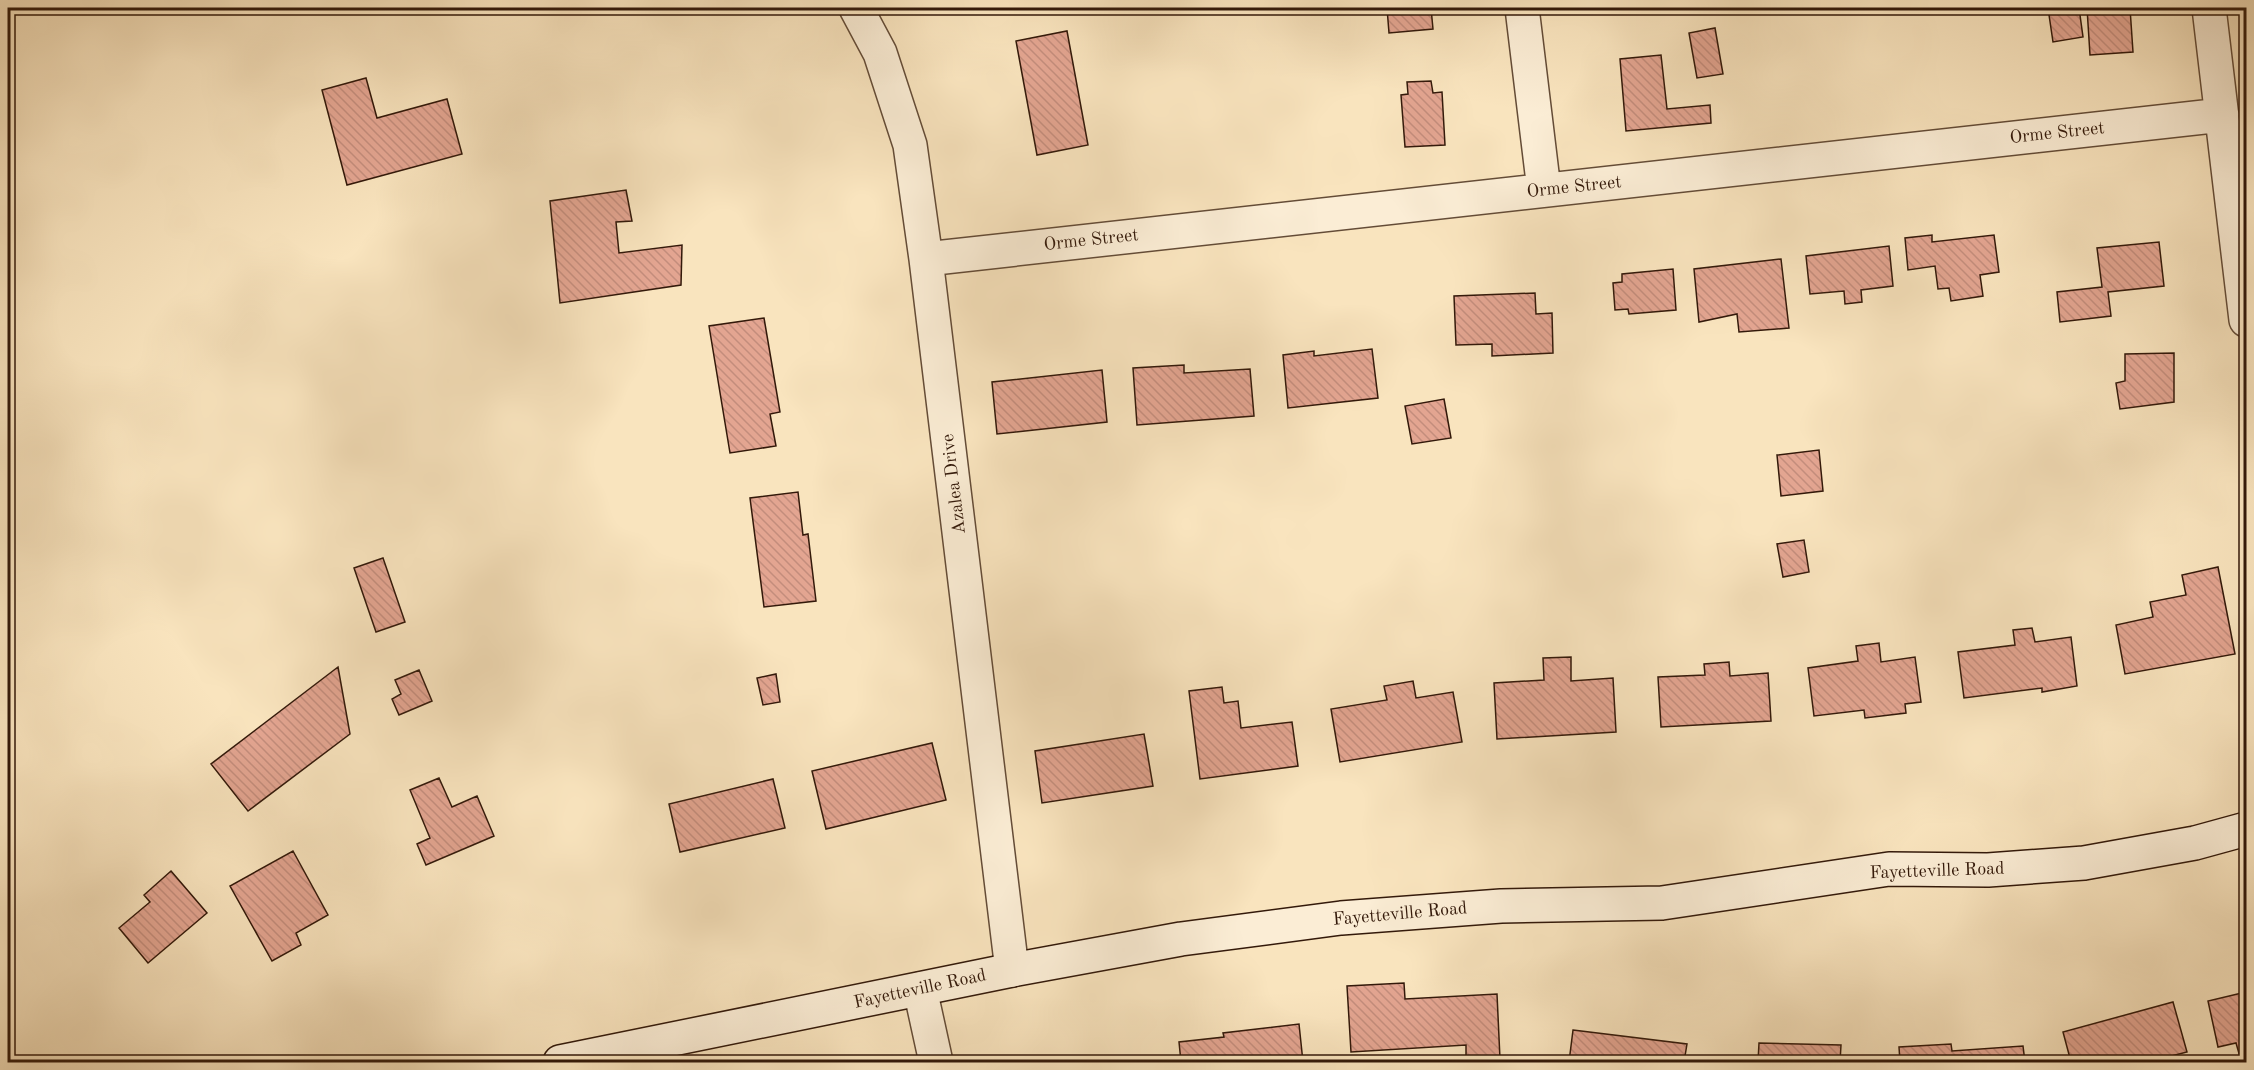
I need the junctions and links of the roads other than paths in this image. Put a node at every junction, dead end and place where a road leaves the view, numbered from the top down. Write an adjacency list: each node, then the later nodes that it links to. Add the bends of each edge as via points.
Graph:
1 (856, 8): 6 (street, Azalea Drive, via 880,53 910,145)
2 (1522, 8): 5 (street)
3 (2209, 8): 4 (street)
4 (2222, 115): 5 (street, Orme Street); 7 (street)
5 (1544, 190): 6 (street, Orme Street)
6 (926, 259): 9 (street, Azalea Drive)
7 (2247, 320)
8 (2247, 829): 9 (street, Fayetteville Road, via 2195,843 2084,862 1988,870 1888,869 1662,903 1502,906 1341,918 1181,939)
9 (1012, 970): 10 (street, Fayetteville Road)
10 (920, 989): 11 (street, Fayetteville Road); 12 (street)
11 (560, 1062)
12 (936, 1062)

